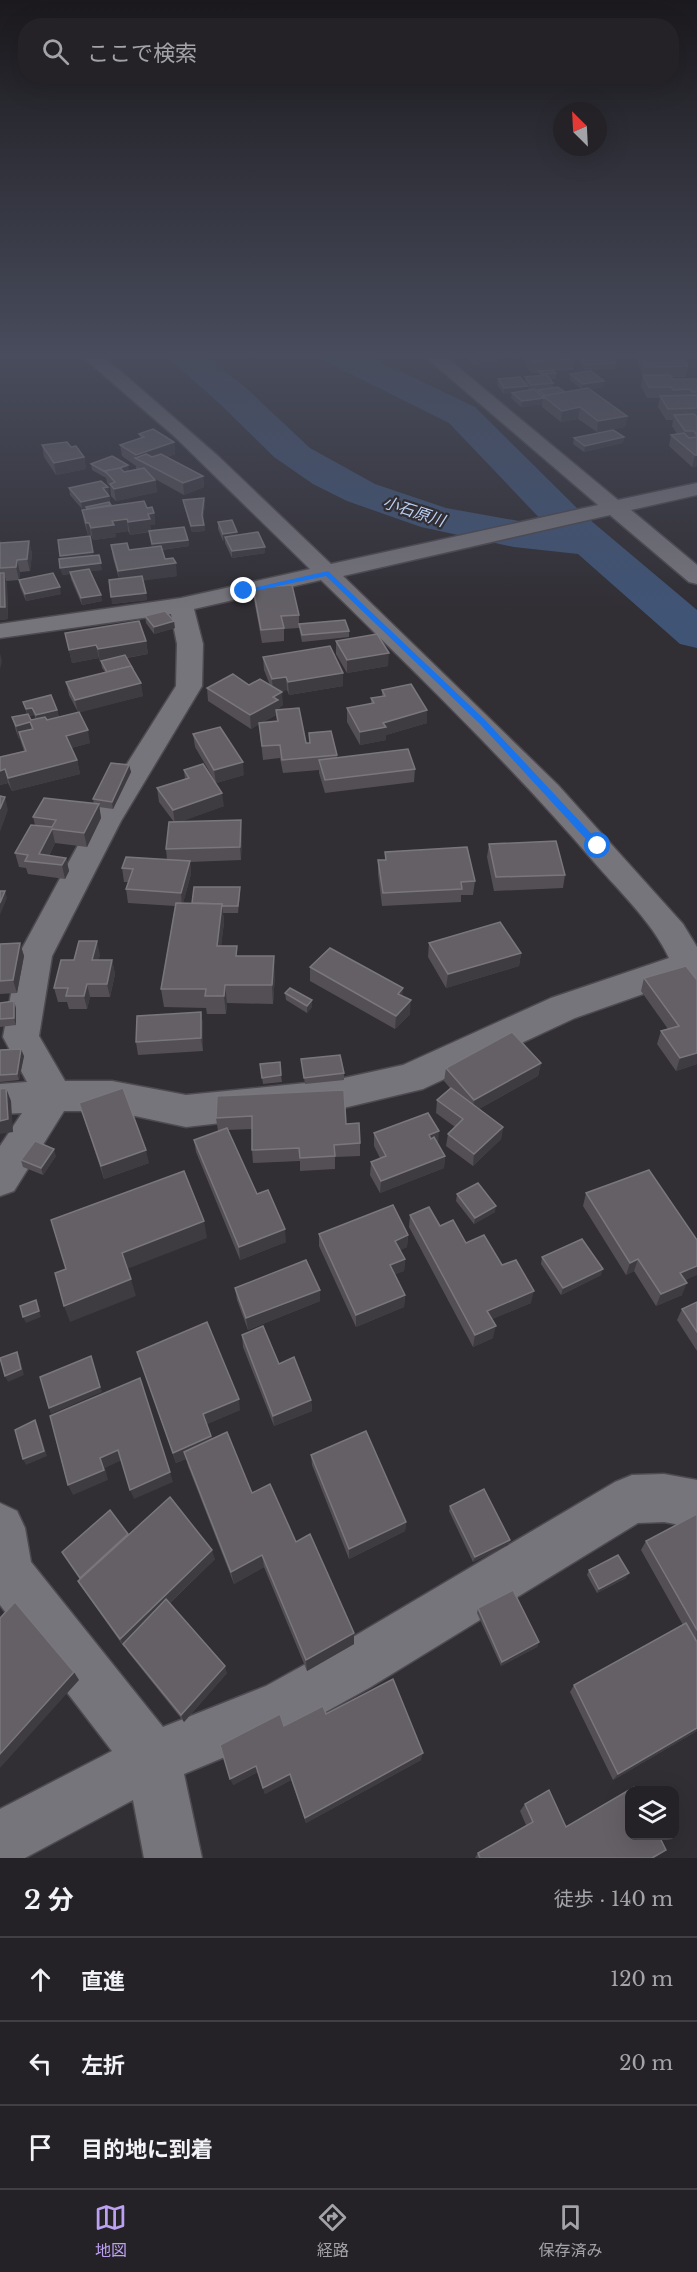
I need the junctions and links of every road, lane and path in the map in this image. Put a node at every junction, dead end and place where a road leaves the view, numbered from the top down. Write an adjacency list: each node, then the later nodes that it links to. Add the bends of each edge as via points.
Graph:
1 (189, 440): 5 (street)
2 (533, 440): 4 (street)
3 (697, 489): 4 (street)
4 (615, 508): 5 (street); 6 (street)
5 (334, 572): 7 (street); 9 (street, via 568,811 673,934)
6 (697, 577)
7 (181, 605): 8 (street); 10 (street, via 190,644 189,686 106,821 35,956 21,1037)
8 (0, 631)
9 (692, 972): 10 (street, via 563,1008 410,1078 335,1095 186,1111 112,1096)
10 (54, 1096): 11 (street); 12 (street)
11 (0, 1099)
12 (0, 1179)
13 (697, 1504): 15 (street, via 664,1497 632,1499 283,1706)
14 (3, 1560): 15 (street)
15 (153, 1759): 16 (street); 17 (street)
16 (0, 1840)
17 (173, 1858)

